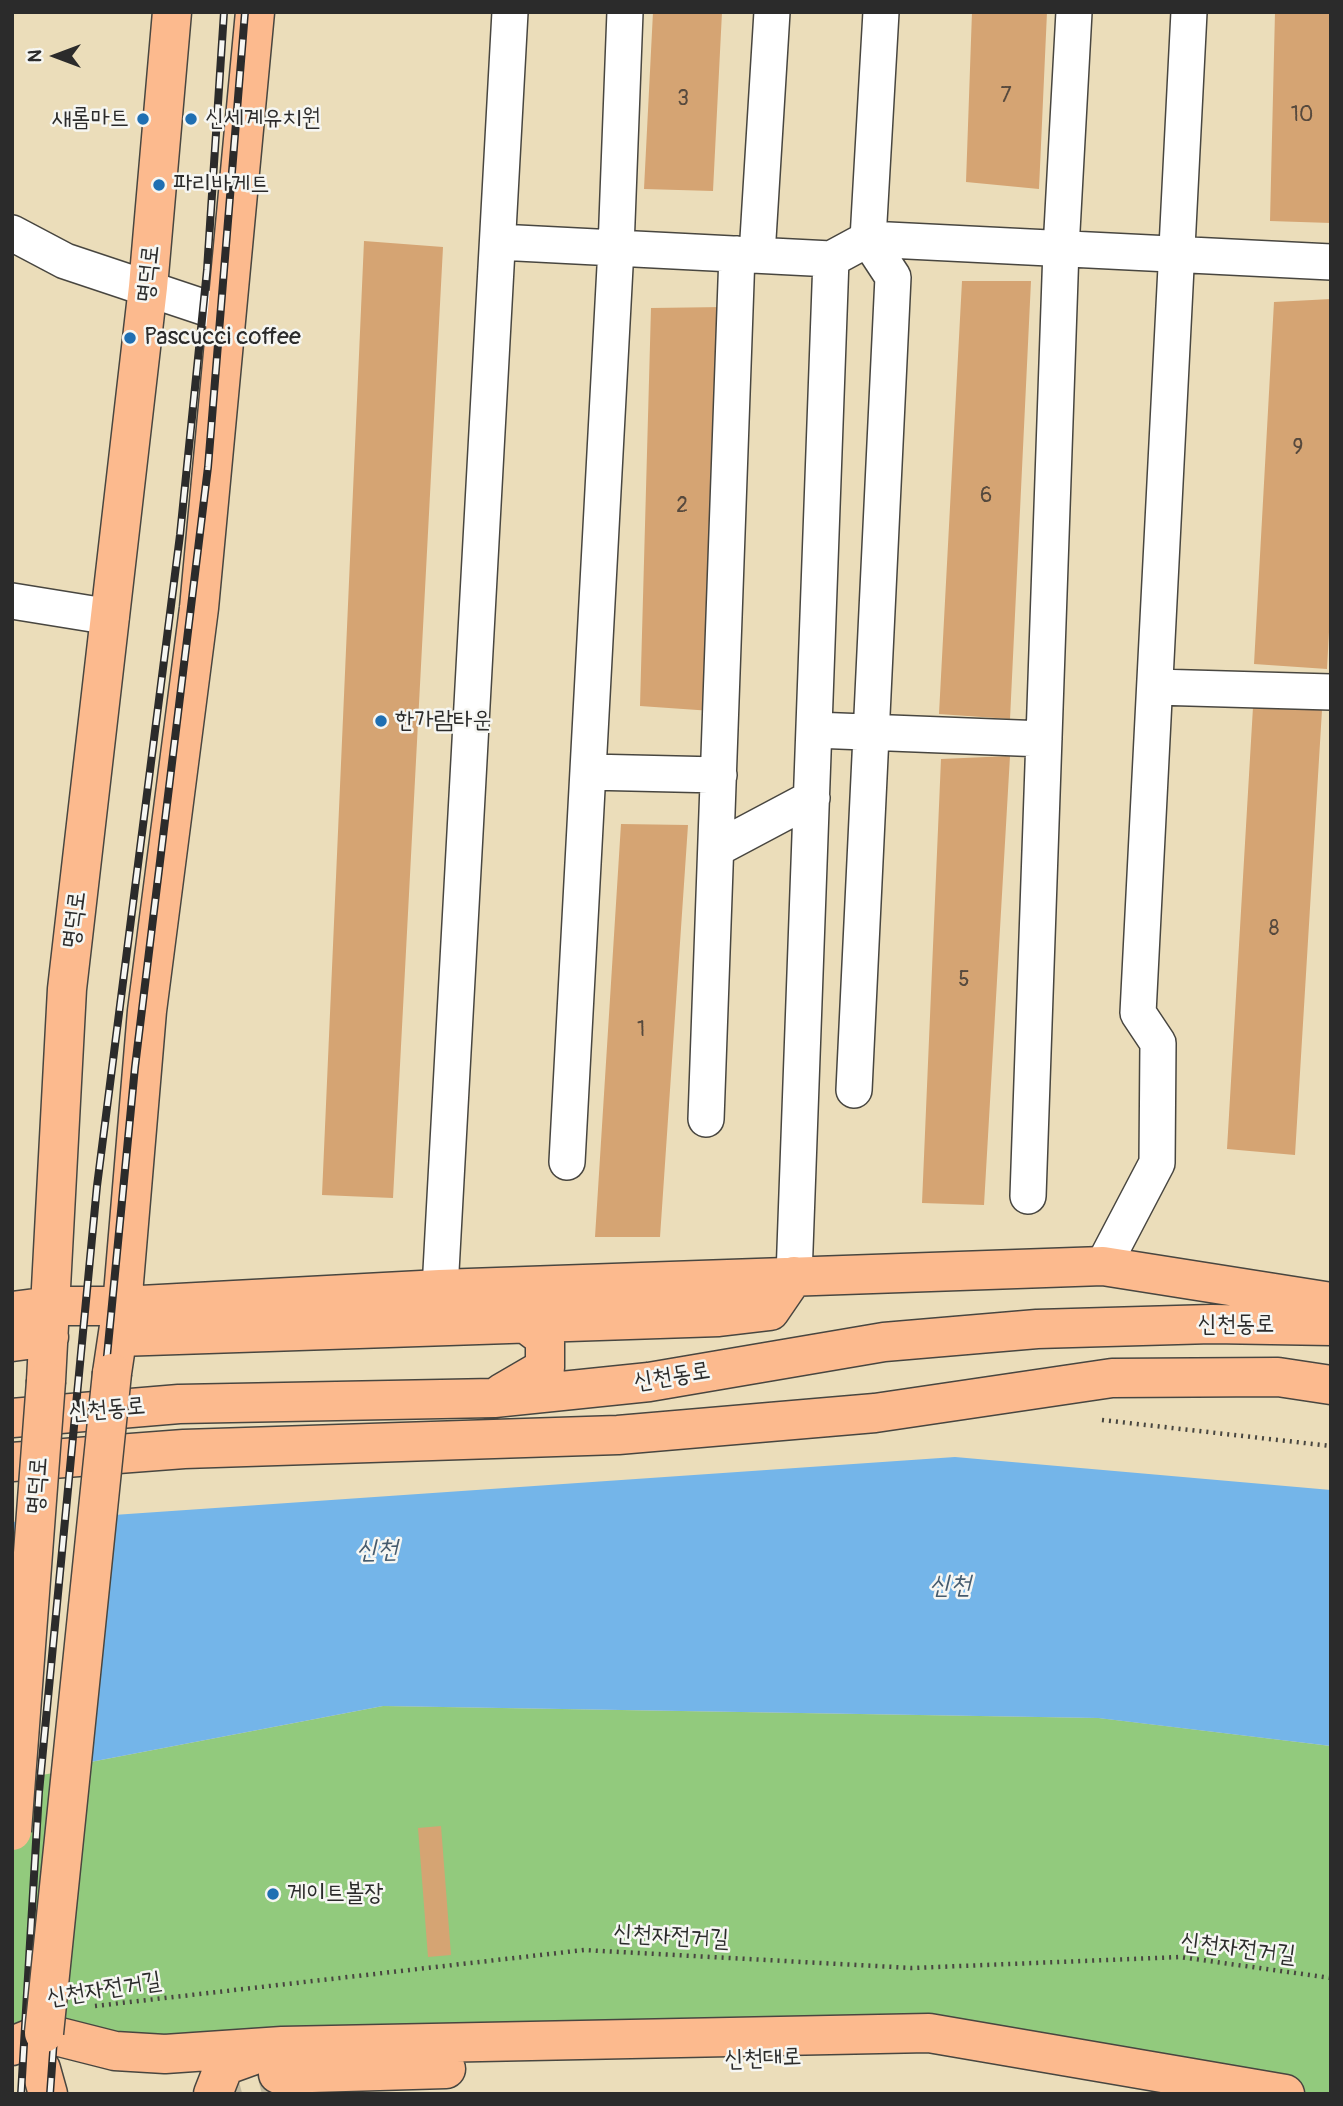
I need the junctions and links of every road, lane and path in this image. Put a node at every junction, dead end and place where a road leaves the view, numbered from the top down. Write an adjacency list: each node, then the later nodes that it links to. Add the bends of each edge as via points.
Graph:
1 (173, 12): 18 (main road, 명덕로)
2 (255, 12): 19 (main road)
3 (510, 12): 11 (street)
4 (625, 12): 12 (street)
5 (772, 12): 14 (street)
6 (881, 12): 10 (street)
7 (1074, 12): 13 (street)
8 (1189, 12): 15 (street)
9 (12, 233): 18 (street, via 65,261)
10 (868, 239): 13 (street); 16 (street); 25 (street, via 893,277)
11 (498, 242): 12 (street); 39 (street)
12 (616, 248): 14 (street); 27 (street)
13 (1061, 249): 15 (street); 26 (street)
14 (747, 255): 16 (street); 28 (street)
15 (1177, 255): 17 (street); 22 (street)
16 (831, 258): 24 (street)
17 (1331, 262)
18 (148, 287): 19 (street); 21 (main road, 명덕로)
19 (227, 315): 45 (main road, via 199,608 147,1011)
20 (12, 601): 21 (street)
21 (111, 617): 44 (main road, 명덕로, via 67,989)
22 (1155, 687): 23 (street); 37 (street, via 1138,1013 1158,1043 1157,1163)
23 (1331, 692)
24 (814, 730): 25 (street); 29 (street)
25 (871, 731): 26 (street); 32 (street)
26 (1044, 739): 36 (street)
27 (588, 772): 28 (street); 35 (street)
28 (719, 775): 30 (street)
29 (812, 798): 30 (street); 31 (street)
30 (716, 849): 34 (street)
31 (806, 977): 32 (street); 38 (street)
32 (860, 981): 33 (street)
33 (854, 1090)
34 (706, 1119)
35 (567, 1162)
36 (1028, 1196)
37 (1103, 1266): 38 (main road); 40 (main road)
38 (794, 1276): 39 (main road); 42 (main road, via 770,1311)
39 (440, 1289): 45 (main road)
40 (1331, 1302)
41 (12, 1311): 44 (main road)
42 (529, 1326): 45 (main road); 47 (main road, via 545,1338 545,1368)
43 (1331, 1326): 47 (main road, 신천동로, via 1037,1329 884,1342 649,1382)
44 (37, 1328): 45 (main road); 50 (main road, 명덕로, bridge, via 46,1381)
45 (117, 1339): 54 (main road, bridge)
46 (1331, 1385): 49 (main road, 신천동로, via 1278,1377 1112,1378 875,1413 618,1435 184,1449)
47 (494, 1398): 48 (main road, 신천동로, via 179,1404)
48 (12, 1418)
49 (12, 1462)
50 (12, 1831)
51 (1331, 1978): 52 (path, 신천자전거길, via 1180,1957 912,1968 584,1950)
52 (91, 2007)
53 (280, 2060): 54 (main road, via 116,2051); 55 (main road, via 224,2066); 56 (main road, 신천대로, via 923,2054); 57 (main road, via 929,2033)
54 (37, 2067)
55 (213, 2094)
56 (1247, 2094)
57 (1284, 2094)

